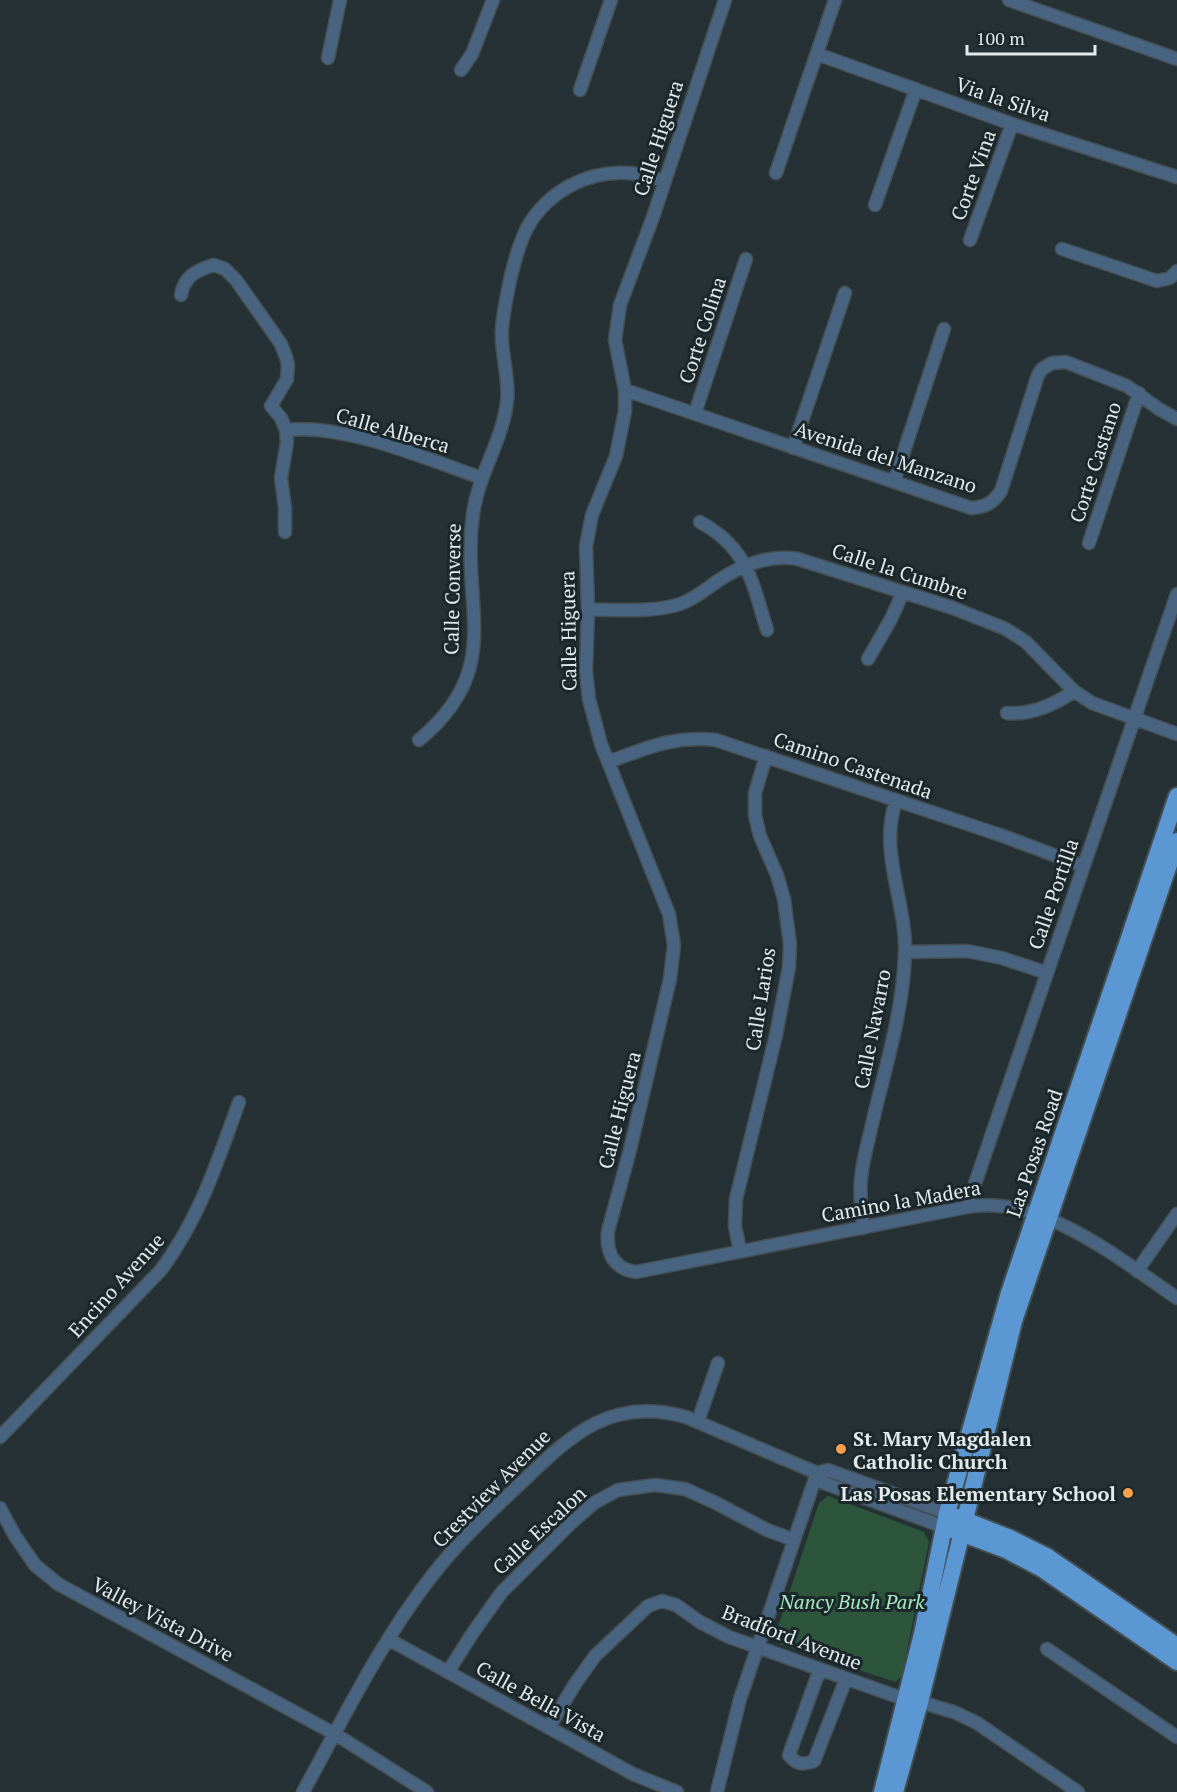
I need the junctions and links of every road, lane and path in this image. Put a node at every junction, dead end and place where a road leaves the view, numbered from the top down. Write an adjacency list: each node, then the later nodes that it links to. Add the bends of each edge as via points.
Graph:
1 (340, 0): 8 (street)
2 (493, 0): 10 (street, via 472,54)
3 (611, 0): 12 (street)
4 (835, 0): 7 (street)
5 (1009, 0): 9 (street)
6 (722, 1): 16 (street, Calle Higuera)
7 (817, 54): 11 (street, Via la Silva); 14 (street)
8 (328, 58)
9 (1177, 59)
10 (461, 70)
11 (915, 89): 13 (street, Via la Silva); 17 (street)
12 (580, 90)
13 (1012, 124): 15 (street, Via la Silva); 18 (street, Corte Vina)
14 (776, 172)
15 (1177, 177)
16 (664, 181): 25 (street, Calle Higuera, via 617,316 616,352); 31 (street, Calle Converse, via 619,172 586,178 556,194 527,228 502,318 506,411)
17 (874, 205)
18 (970, 240)
19 (1062, 249): 21 (street, via 1157,281 1170,278)
20 (746, 259): 27 (street, Corte Colina)
21 (1177, 271)
22 (845, 293): 30 (street)
23 (181, 296): 29 (street, via 188,277 207,267 225,269 236,280 286,357 287,379 271,406)
24 (944, 329): 32 (street)
25 (625, 390): 27 (street, Avenida del Manzano); 39 (street, Calle Higuera, via 619,445 588,530)
26 (1139, 393): 28 (street, Avenida del Manzano); 32 (street, Avenida del Manzano, via 1066,362 1052,363 1038,375 1001,490 991,502 980,508 965,507); 35 (street, Corte Castano)
27 (695, 413): 30 (street, Avenida del Manzano)
28 (1177, 419)
29 (286, 430): 31 (street, Calle Alberca, via 320,429 353,435); 34 (street, via 280,478)
30 (793, 448): 32 (street, Avenida del Manzano)
31 (482, 478): 46 (street, Calle Converse, via 472,514 472,660 453,706)
32 (894, 482)
33 (700, 522): 36 (street, via 733,546)
34 (285, 532)
35 (1089, 543)
36 (746, 566): 37 (street, Calle la Cumbre, via 773,558 798,559); 39 (street, Calle la Cumbre, via 698,596 670,607); 40 (street)
37 (903, 592): 41 (street); 42 (street, Calle la Cumbre, via 987,620 1017,635)
38 (1177, 594): 44 (street, Calle Portilla)
39 (588, 610): 48 (street, Calle Higuera, via 586,684)
40 (767, 630)
41 (868, 659)
42 (1074, 691): 43 (street, via 1047,707); 44 (street, Calle la Cumbre, via 1092,703)
43 (1007, 713)
44 (1135, 718): 45 (street, Calle la Cumbre); 52 (street, Calle Portilla)
45 (1177, 734)
46 (419, 740)
47 (766, 756): 48 (street, Camino Castenada, via 716,740 691,738 652,745); 50 (street, Camino Castenada); 60 (street, Calle Larios, via 755,793 755,815 784,899 789,967 735,1199)
48 (608, 762): 61 (street, Calle Higuera, via 669,914 674,945 670,979 608,1231 608,1248)
49 (1177, 796): 58 (main road, Las Posas Road)
50 (896, 801): 52 (street, Camino Castenada); 53 (street, Calle Navarro, via 889,840)
51 (1177, 841): 58 (main road, Las Posas Road)
52 (1083, 866): 54 (street, Calle Portilla)
53 (905, 952): 54 (street, via 967,951); 59 (street, Calle Navarro, via 893,1038 861,1180)
54 (1047, 973): 56 (street, Calle Portilla)
55 (239, 1102): 66 (street, Encino Avenue, via 201,1203 181,1243 161,1270)
56 (967, 1207): 58 (street, Camino la Madera, via 998,1204); 59 (street, Camino la Madera)
57 (1177, 1214): 62 (street)
58 (1041, 1217): 62 (street, Camino la Madera, via 1088,1239); 69 (main road, Las Posas Road, via 989,1360); 70 (main road, Las Posas Road)
59 (863, 1228): 60 (street, Camino la Madera)
60 (740, 1251): 61 (street, Camino la Madera, via 636,1272)
61 (614, 1261)
62 (1137, 1271): 63 (street, Camino la Madera)
63 (1177, 1298)
64 (717, 1363): 65 (street)
65 (698, 1421): 67 (street, Crestview Avenue); 72 (street, Crestview Avenue, via 669,1413 636,1412 577,1432 464,1538 422,1588)
66 (0, 1437)
67 (817, 1473): 69 (street, Crestview Avenue, via 824,1483); 71 (street)
68 (0, 1508): 82 (street, Valley Vista Drive, via 35,1565 58,1584)
69 (946, 1520): 70 (main road); 80 (main road, Las Posas Road, via 922,1634)
70 (963, 1527): 73 (main road, via 1017,1541 1048,1557); 76 (main road, via 1042,1569); 80 (main road, Las Posas Road)
71 (794, 1540): 74 (street); 78 (street, Calle Escalon, via 685,1490 655,1485 618,1490 594,1503 570,1524 501,1593)
72 (388, 1639): 78 (street, Calle Bella Vista); 82 (street, Crestview Avenue)
73 (1177, 1646)
74 (758, 1647): 77 (street, Bradford Avenue); 81 (street, Bradford Avenue, via 712,1628 669,1602 654,1602 587,1666); 87 (street, via 734,1718)
75 (1047, 1649): 83 (street)
76 (1177, 1662)
77 (822, 1671): 79 (street, Bradford Avenue); 79 (street, via 789,1755 795,1763 814,1761)
78 (448, 1672): 81 (street, Calle Bella Vista)
79 (846, 1679): 80 (street, Bradford Avenue)
80 (913, 1701): 88 (main road); 89 (main road); 90 (street, Bradford Avenue, via 977,1723)
81 (549, 1727): 86 (street, Calle Bella Vista, via 633,1774)
82 (335, 1734): 84 (street, Crestview Avenue); 85 (street, Valley Vista Drive)
83 (1177, 1737)
84 (303, 1792)
85 (427, 1792)
86 (677, 1792)
87 (717, 1792)
88 (882, 1792)
89 (895, 1792)
90 (1078, 1792)

